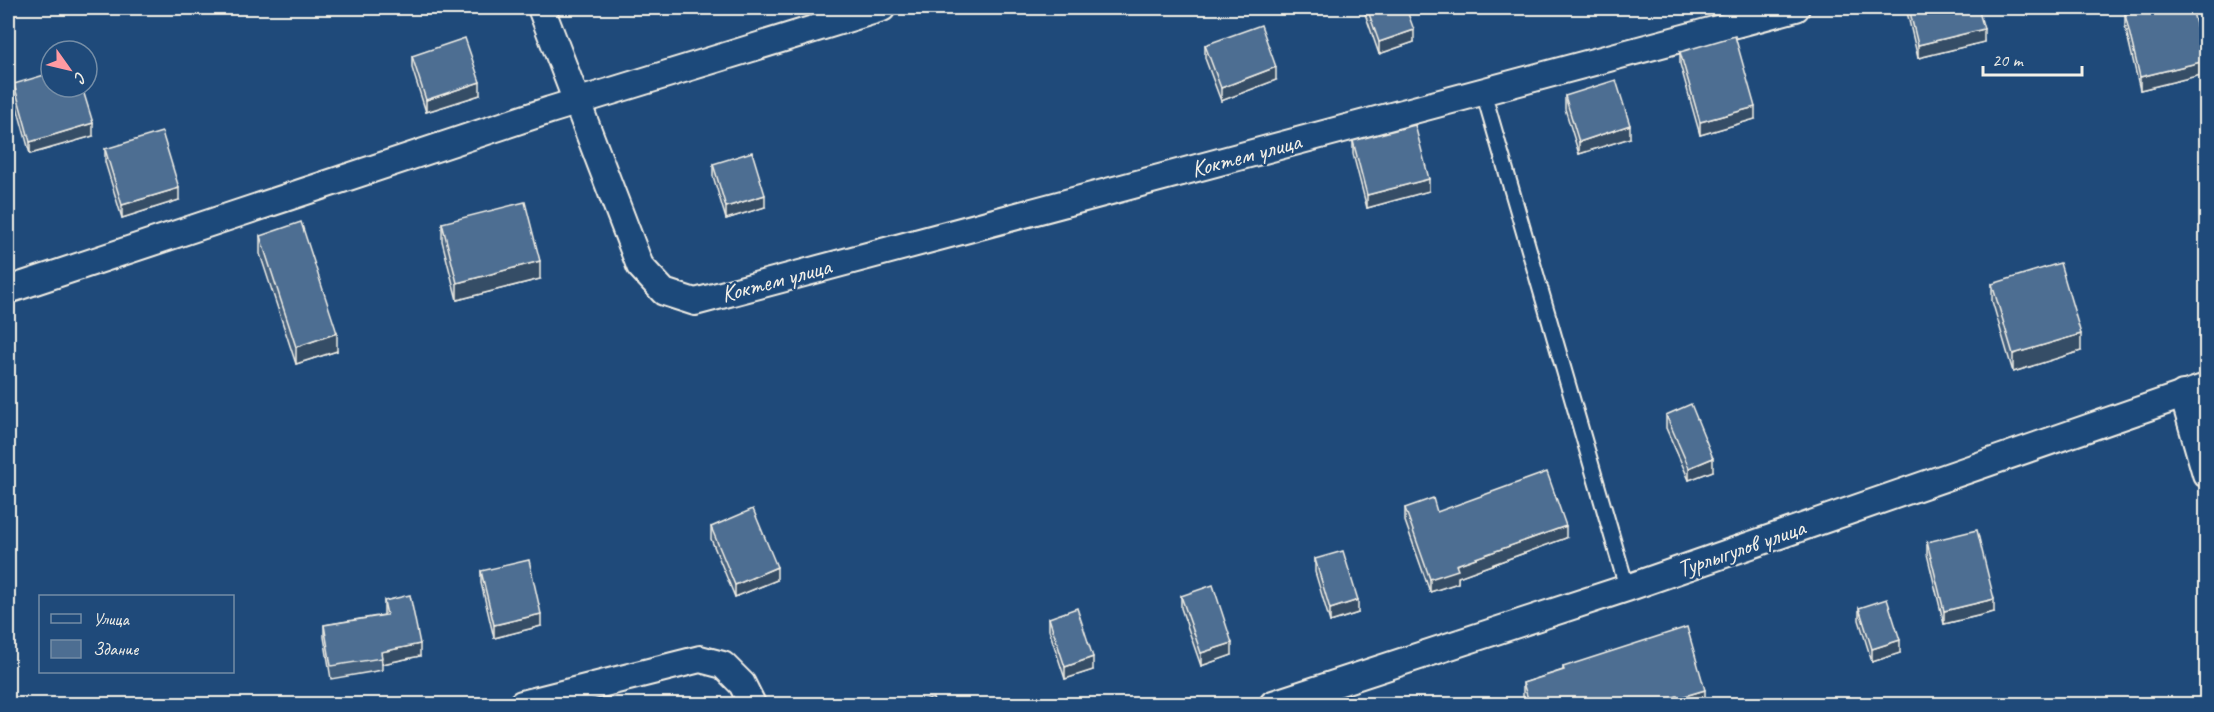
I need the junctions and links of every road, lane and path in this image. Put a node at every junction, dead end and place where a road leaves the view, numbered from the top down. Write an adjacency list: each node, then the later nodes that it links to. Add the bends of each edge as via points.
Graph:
1 (541, 8): 5 (street)
2 (882, 8): 5 (street)
3 (1796, 8): 4 (street, Коктем улица)
4 (1483, 91): 5 (street, Коктем улица, via 695,302 664,292 640,266); 9 (lane)
5 (576, 102): 6 (street)
6 (8, 291)
7 (2194, 391): 8 (street); 9 (street, Турлыгулов улица)
8 (2206, 474)
9 (1627, 588): 12 (street, Турлыгулов улица)
10 (522, 705): 11 (street, via 700,659 723,665 742,684)
11 (752, 705)
12 (1273, 705)

